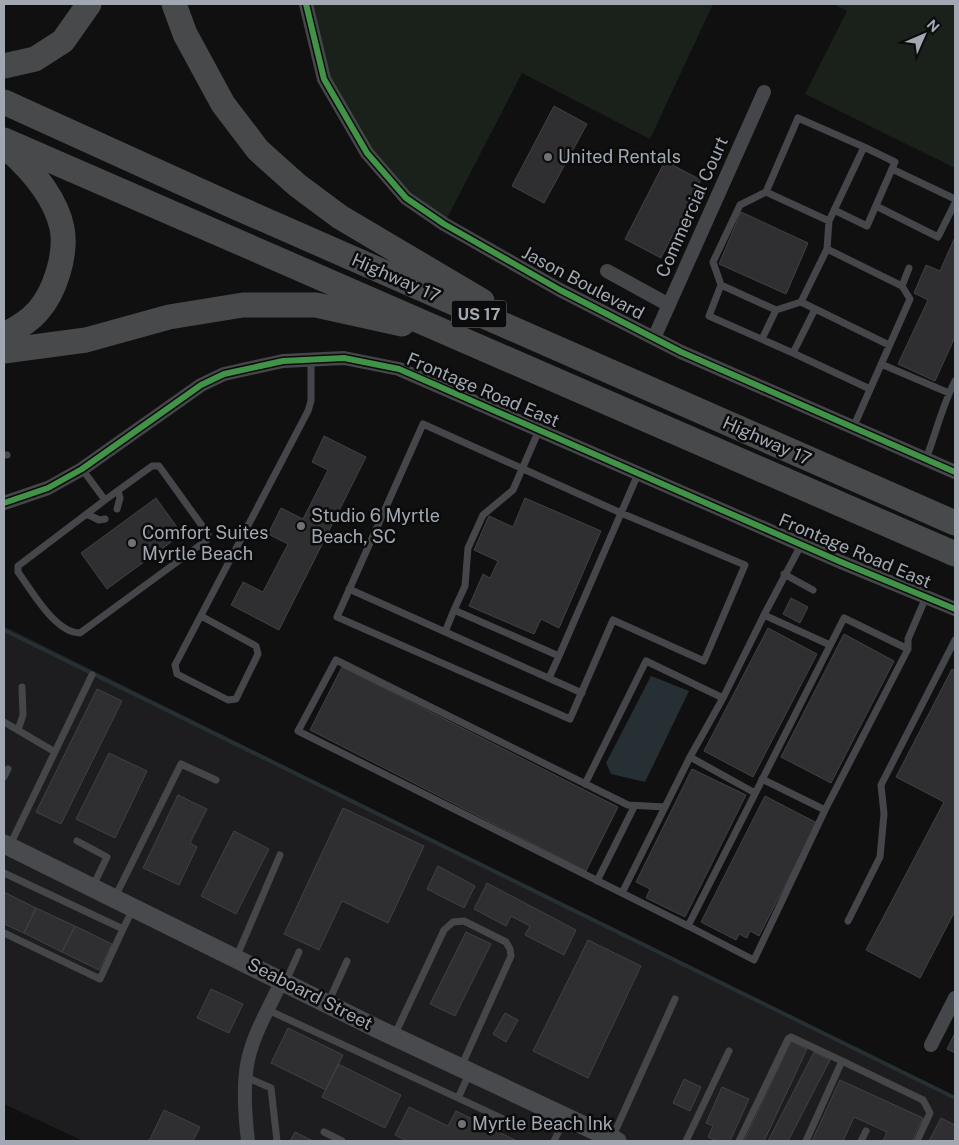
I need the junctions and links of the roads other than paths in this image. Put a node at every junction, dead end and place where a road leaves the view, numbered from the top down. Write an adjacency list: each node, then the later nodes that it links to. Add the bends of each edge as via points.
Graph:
1 (89, 4): 4 (highway, via 63,41 34,59)
2 (174, 4): 30 (highway, via 184,34 223,104 258,150 297,186 340,218 481,300)
3 (306, 4): 27 (street, Jason Boulevard, via 324,79 367,153 406,198 444,224 552,285)
4 (4, 66)
5 (764, 92): 22 (street, Commercial Court)
6 (4, 102): 30 (highway, Highway 17 / US 17)
7 (4, 140): 26 (highway, Highway 17 / US 17)
8 (4, 145): 25 (highway, via 24,162 40,183 55,207 62,229 59,267 52,288 39,311 22,326)
9 (864, 148): 10 (lane, via 895,162); 11 (lane, via 798,118); 14 (lane)
10 (892, 169): 12 (lane); 13 (lane)
11 (766, 192): 15 (lane); 19 (lane, via 740,205 713,262)
12 (955, 202): 13 (lane, via 938,237)
13 (876, 206): 14 (lane, via 867,226)
14 (834, 210): 15 (lane)
15 (829, 220): 16 (lane)
16 (827, 250): 20 (lane); 21 (lane)
17 (909, 268): 20 (lane)
18 (607, 271): 22 (street)
19 (721, 285): 24 (lane); 28 (lane, via 709,316)
20 (902, 286): 29 (lane, via 910,299)
21 (801, 302): 23 (lane); 24 (lane)
22 (669, 304): 27 (street, Commercial Court)
23 (815, 309): 29 (lane); 32 (lane)
24 (776, 310): 28 (lane)
25 (4, 335)
26 (460, 337): 31 (highway, via 316,305 243,305 169,317 86,340); 54 (highway, Highway 17 / US 17)
27 (654, 338): 38 (street, Jason Boulevard)
28 (762, 339): 32 (lane)
29 (889, 345): 34 (lane)
30 (551, 346): 52 (highway, Highway 17 / US 17)
31 (4, 351)
32 (793, 353): 36 (lane)
33 (311, 360): 39 (street, Frontage Road East, via 344,358 399,369); 41 (street, Frontage Road East, via 283,361 216,378); 62 (lane, via 308,411)
34 (881, 364): 36 (lane); 37 (lane)
35 (955, 381): 37 (lane)
36 (870, 389): 38 (lane)
37 (949, 393): 40 (lane)
38 (853, 428): 40 (street, Jason Boulevard)
39 (538, 430): 42 (lane); 44 (street, Frontage Road East)
40 (926, 459): 43 (street, Jason Boulevard)
41 (82, 469): 46 (lane); 47 (street, Frontage Road East, via 48,488)
42 (522, 470): 49 (lane); 56 (lane, via 423,424); 60 (lane, via 513,490 483,515 468,548 465,586)
43 (955, 472)
44 (638, 474): 49 (lane); 53 (street, Frontage Road East)
45 (118, 491): 46 (lane); 48 (lane); 50 (lane, via 152,466 159,466 206,528 207,540 80,633 74,633 60,626 18,572 18,566)
46 (105, 500): 50 (lane)
47 (4, 503)
48 (117, 509)
49 (621, 513): 68 (lane); 72 (lane, via 745,566 704,661 613,620)
50 (86, 514): 51 (lane, via 99,520)
51 (105, 518)
52 (955, 523)
53 (801, 545): 55 (lane); 58 (street, Frontage Road East)
54 (955, 554)
55 (784, 574): 57 (lane); 61 (lane)
56 (350, 589): 63 (lane); 72 (lane, via 337,617 570,719)
57 (813, 590)
58 (926, 597): 59 (street, Frontage Road East); 66 (lane, via 908,639)
59 (955, 609)
60 (454, 610): 63 (lane); 68 (lane)
61 (764, 615): 65 (lane); 73 (lane)
62 (201, 616): 62 (lane, via 175,665 177,674 228,700 236,699 258,654 256,646)
63 (444, 632): 70 (lane)
64 (955, 640): 67 (lane)
65 (830, 645): 66 (lane, via 844,618); 80 (lane)
66 (908, 649): 86 (lane)
67 (953, 649): 96 (lane, via 880,785 884,814 880,857)
68 (558, 656): 70 (lane)
69 (92, 675): 76 (lane)
70 (549, 678): 72 (lane)
71 (22, 687): 75 (lane, via 23,715)
72 (582, 693)
73 (723, 698): 77 (lane); 82 (lane, via 646,661)
74 (4, 722): 75 (lane)
75 (18, 730): 76 (lane)
76 (55, 752): 88 (lane)
77 (690, 757): 83 (lane); 85 (lane)
78 (8, 769): 79 (lane)
79 (4, 777)
80 (762, 779): 83 (lane); 86 (lane)
81 (216, 780): 94 (lane, via 181,764)
82 (585, 784): 84 (lane); 91 (lane, via 336,660 298,731)
83 (756, 793): 97 (lane)
84 (634, 807): 85 (lane); 91 (lane)
85 (665, 807): 93 (lane)
86 (825, 810): 97 (lane, via 754,960)
87 (76, 841): 92 (lane, via 107,857)
88 (6, 846): 92 (street, Seaboard Street)
89 (280, 855): 101 (lane)
90 (4, 873): 98 (lane)
91 (597, 881): 93 (lane)
92 (92, 889): 94 (street, Seaboard Street)
93 (622, 893): 97 (lane)
94 (114, 900): 95 (street, Seaboard Street)
95 (133, 909): 98 (lane); 101 (street, Seaboard Street)
96 (848, 921)
97 (688, 926)
98 (123, 929): 99 (lane, via 100,978)
99 (4, 933)
100 (299, 952): 103 (lane)
101 (236, 958): 103 (street, Seaboard Street)
102 (347, 961): 106 (lane)
103 (284, 981): 106 (street, Seaboard Street); 107 (street)
104 (955, 998): 109 (street)
105 (675, 999): 119 (lane)
106 (328, 1003): 108 (street, Seaboard Street)
107 (268, 1010): 113 (street, via 254,1040); 114 (lane)
108 (394, 1036): 112 (street, Seaboard Street); 112 (lane, via 444,930 453,922 464,921 506,942 511,956)
109 (931, 1045)
110 (729, 1051): 124 (lane)
111 (842, 1061): 125 (lane, via 795,1037 788,1038); 126 (lane); 128 (lane, via 923,1100 930,1113)
112 (465, 1070): 114 (lane); 115 (street, Seaboard Street)
113 (246, 1077): 120 (street); 121 (lane, via 271,1088)
114 (458, 1098): 116 (lane)
115 (566, 1117): 119 (street, Seaboard Street); 123 (lane)
116 (510, 1122)
117 (866, 1131): 127 (lane)
118 (324, 1132): 122 (lane)
119 (609, 1139)
120 (248, 1141)
121 (277, 1141)
122 (342, 1141)
123 (554, 1141)
124 (686, 1141)
125 (739, 1141)
126 (806, 1141)
127 (861, 1141)
128 (917, 1141)

